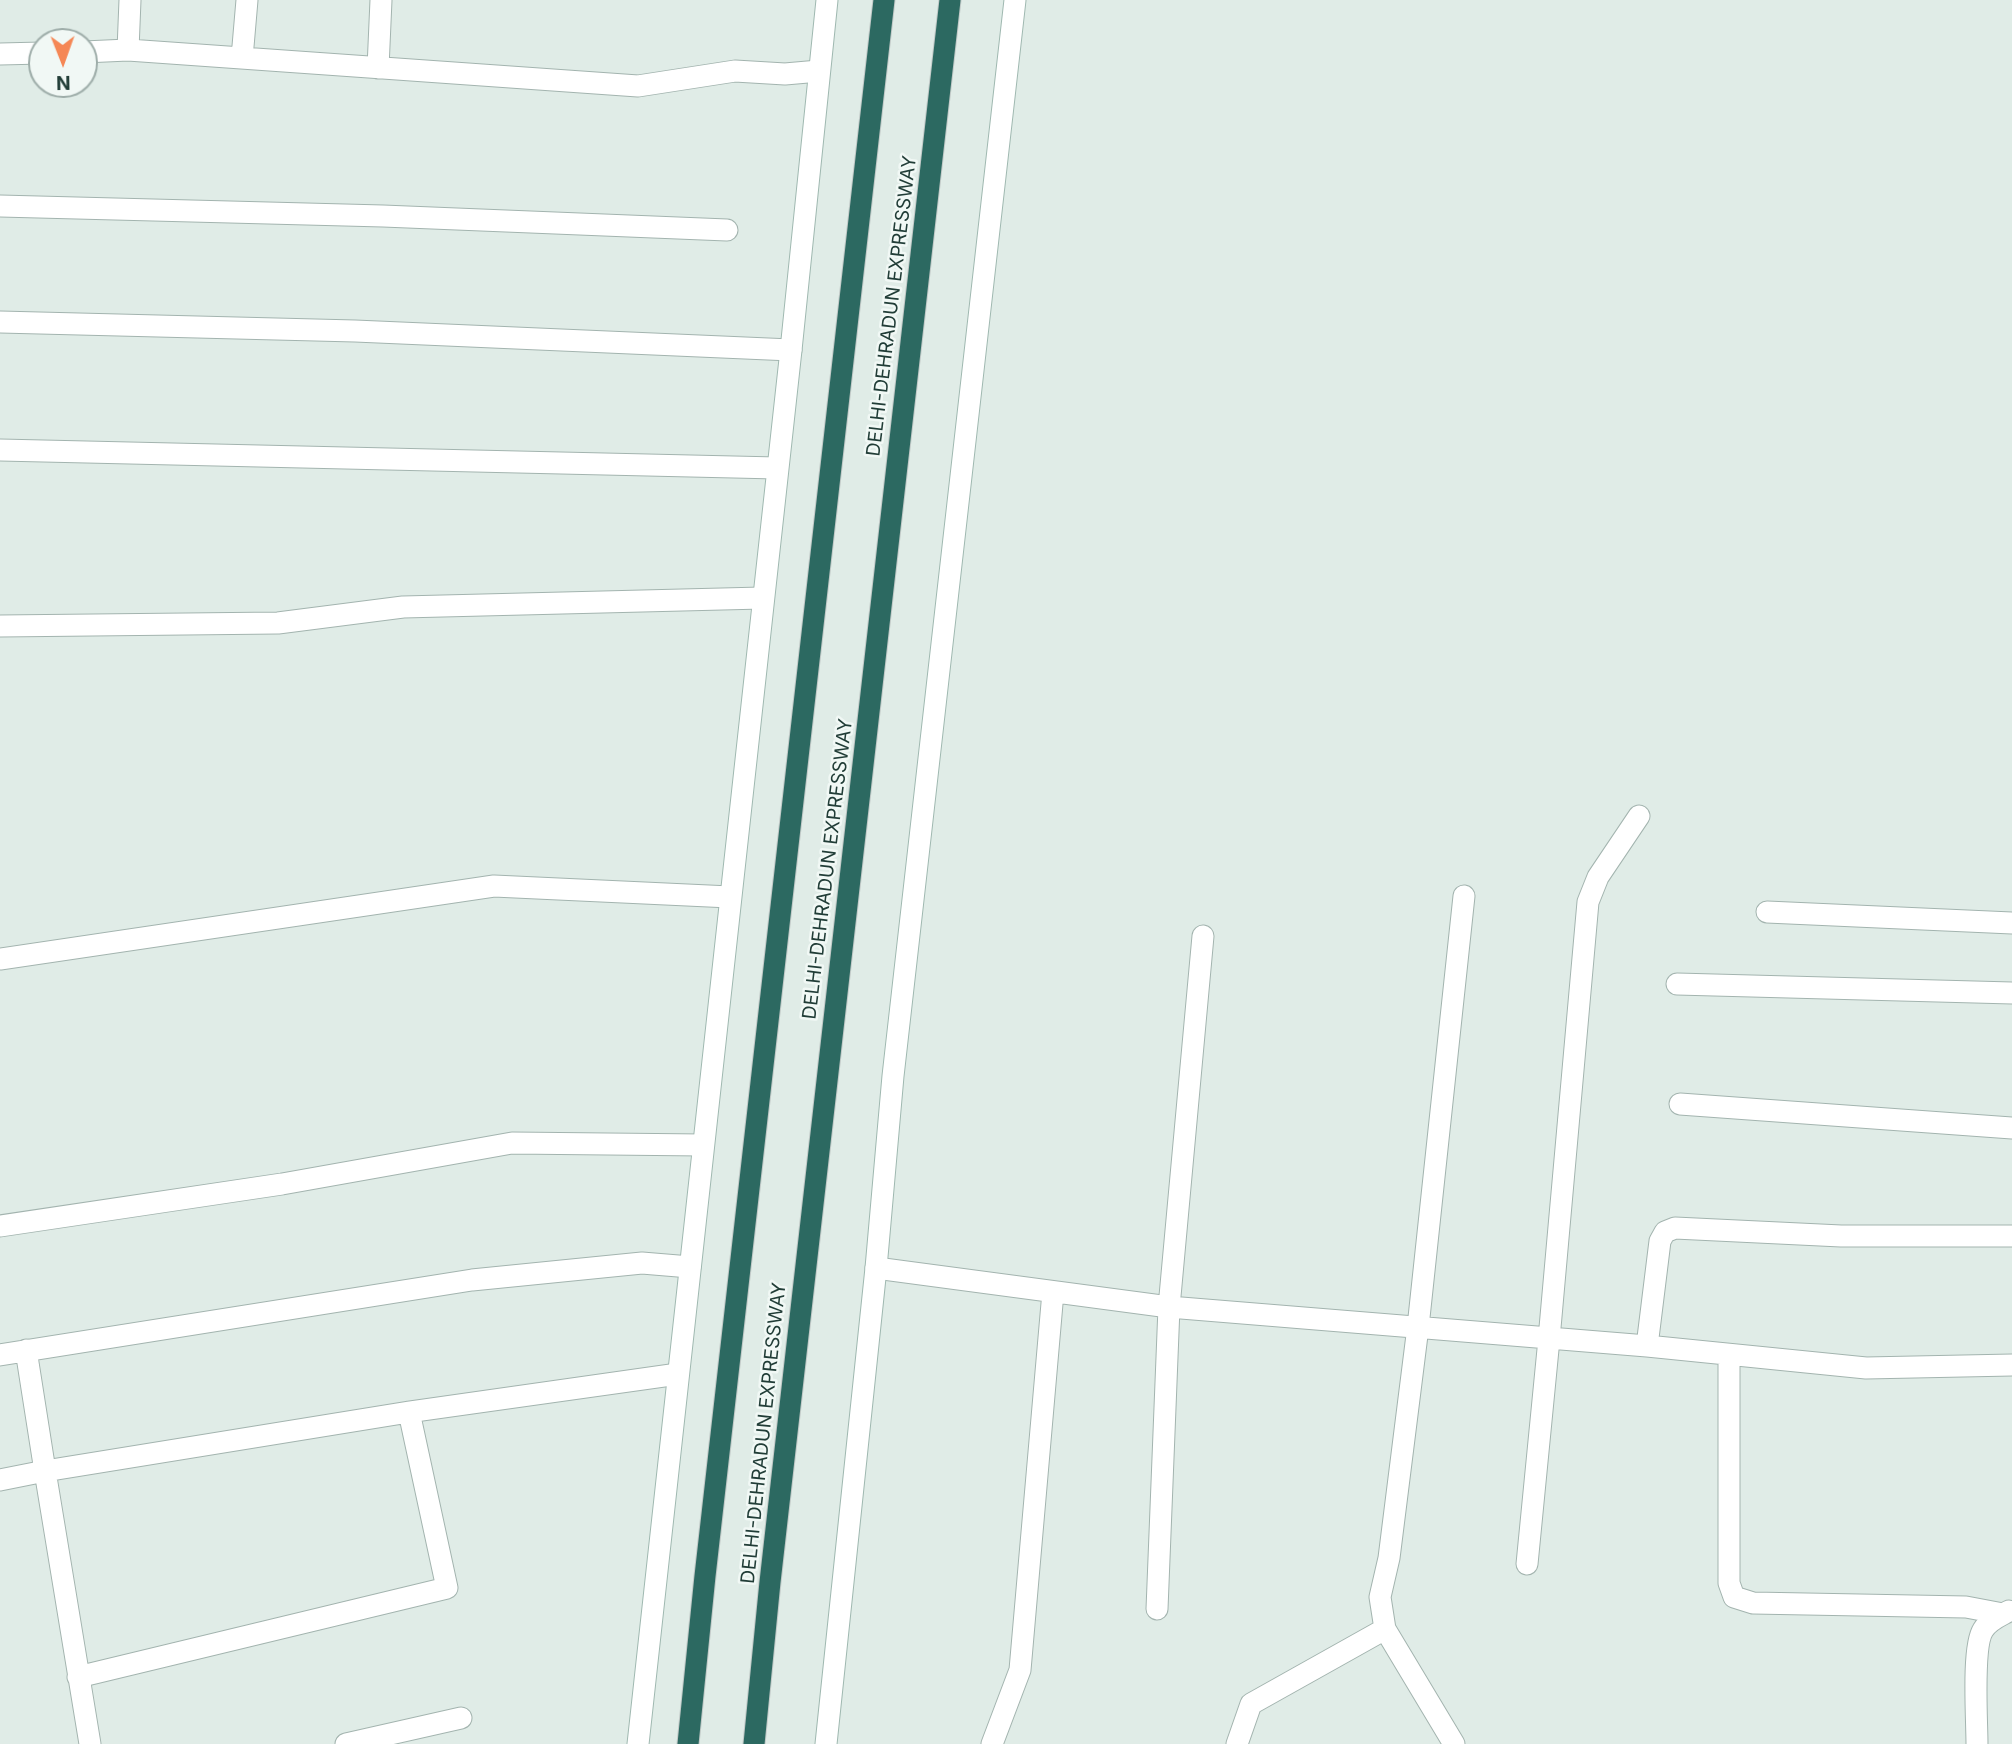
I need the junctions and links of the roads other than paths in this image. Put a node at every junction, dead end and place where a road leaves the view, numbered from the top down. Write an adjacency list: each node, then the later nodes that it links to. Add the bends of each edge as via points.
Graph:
1 (130, 0): 8 (street)
2 (247, 0): 12 (street)
3 (381, 0): 13 (street)
4 (827, 0): 14 (street)
5 (884, 0): 61 (highway)
6 (950, 0): 62 (highway, DELHI-DEHRADUN EXPRESSWAY)
7 (1015, 0): 38 (street, via 893,1076)
8 (128, 50): 9 (street); 12 (street)
9 (98, 51)
10 (28, 53): 11 (street)
11 (0, 54)
12 (242, 58): 13 (street)
13 (378, 68): 14 (street, via 638,86 735,71)
14 (819, 71): 18 (street)
15 (0, 206): 16 (street)
16 (727, 230)
17 (0, 322): 18 (street, via 355,331)
18 (790, 350): 20 (street)
19 (0, 450): 20 (street)
20 (777, 468): 21 (street)
21 (762, 598): 22 (street, via 403,607 278,624); 25 (street)
22 (0, 626)
23 (1639, 816): 42 (street, via 1602,871 1588,902)
24 (1464, 895): 41 (street)
25 (730, 897): 29 (street, via 494,886); 34 (street)
26 (1767, 912): 27 (street)
27 (2012, 923)
28 (1203, 936): 40 (street)
29 (0, 959)
30 (1677, 984): 31 (street)
31 (2012, 993)
32 (1680, 1104): 33 (street)
33 (2012, 1128)
34 (703, 1145): 35 (street, via 512,1143 282,1184); 37 (street)
35 (0, 1226)
36 (2012, 1236): 43 (street, via 1841,1236 1675,1228 1665,1232 1660,1241)
37 (690, 1267): 44 (street, via 642,1263 472,1280); 48 (street)
38 (876, 1268): 39 (street); 63 (street)
39 (1053, 1292): 40 (street); 64 (street, via 1020,1670)
40 (1169, 1307): 41 (street); 53 (street)
41 (1418, 1327): 42 (street); 55 (street, via 1380,1598)
42 (1549, 1339): 43 (street); 52 (street)
43 (1647, 1346): 46 (street)
44 (26, 1350): 45 (street); 50 (street)
45 (0, 1355)
46 (1729, 1355): 47 (street, via 1866,1368); 54 (street, via 1729,1583 1734,1597 1753,1603 1966,1606)
47 (2012, 1365)
48 (678, 1374): 49 (street); 60 (street)
49 (409, 1412): 50 (street); 56 (street, via 447,1588)
50 (44, 1471): 51 (street); 56 (street)
51 (0, 1480)
52 (1527, 1564)
53 (1157, 1609)
54 (2007, 1612): 67 (street, via 1981,1632)
55 (1385, 1629): 65 (street, via 1251,1704); 66 (street)
56 (78, 1677): 58 (street)
57 (461, 1718): 59 (street)
58 (90, 1744)
59 (346, 1744)
60 (638, 1744)
61 (688, 1744)
62 (754, 1744)
63 (826, 1744)
64 (992, 1744)
65 (1237, 1744)
66 (1454, 1744)
67 (1977, 1744)

